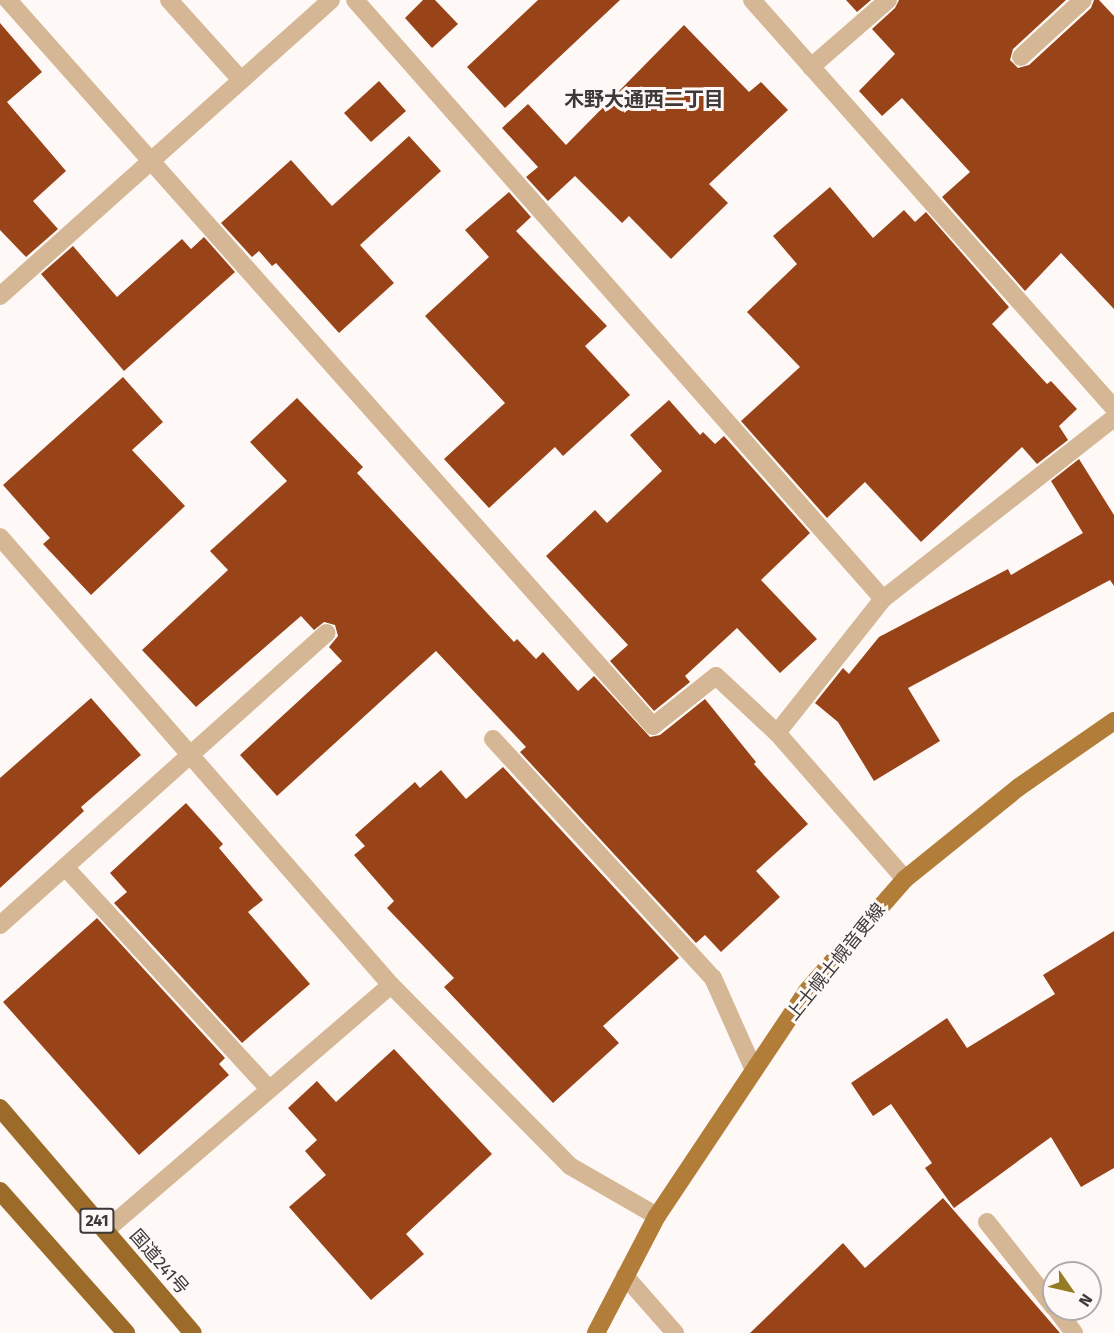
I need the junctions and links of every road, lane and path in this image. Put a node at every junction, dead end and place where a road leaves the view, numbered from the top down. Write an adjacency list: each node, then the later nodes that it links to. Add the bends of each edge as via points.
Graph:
1 (8, 0): 11 (street)
2 (169, 0): 10 (street)
3 (331, 0): 10 (street)
4 (355, 0): 16 (street)
5 (752, 0): 9 (street)
6 (888, 0): 9 (street)
7 (1083, 0): 8 (street)
8 (1021, 57)
9 (811, 67): 13 (street)
10 (241, 80): 11 (street)
11 (152, 159): 12 (street); 19 (street, via 653,726 716,676)
12 (0, 296)
13 (1114, 408)
14 (1114, 418): 16 (street)
15 (0, 537): 21 (street)
16 (883, 599): 19 (street)
17 (327, 633): 21 (street)
18 (1114, 721): 23 (main road, 上士幌士幌音更線, via 1019,786)
19 (777, 733): 23 (street)
20 (493, 739): 26 (street, via 713,978)
21 (192, 757): 22 (street); 25 (street)
22 (65, 867): 24 (street); 27 (street)
23 (904, 879): 26 (main road, 上士幌士幌音更線, via 807,991)
24 (0, 925)
25 (391, 985): 27 (street); 30 (street, via 570,1166)
26 (754, 1070): 30 (main road, 上士幌士幌音更線)
27 (269, 1089): 32 (street)
28 (0, 1108): 32 (highway, 国道241号 / 241)
29 (0, 1191): 36 (highway)
30 (657, 1216): 33 (main road, 上士幌士幌音更線)
31 (987, 1222): 34 (street)
32 (105, 1231): 37 (highway, 国道241号 / 241)
33 (625, 1276): 38 (main road, 上士幌士幌音更線); 39 (street)
34 (1042, 1292)
35 (1065, 1321): 40 (street)
36 (126, 1333)
37 (193, 1333)
38 (596, 1333)
39 (675, 1333)
40 (1074, 1333)

